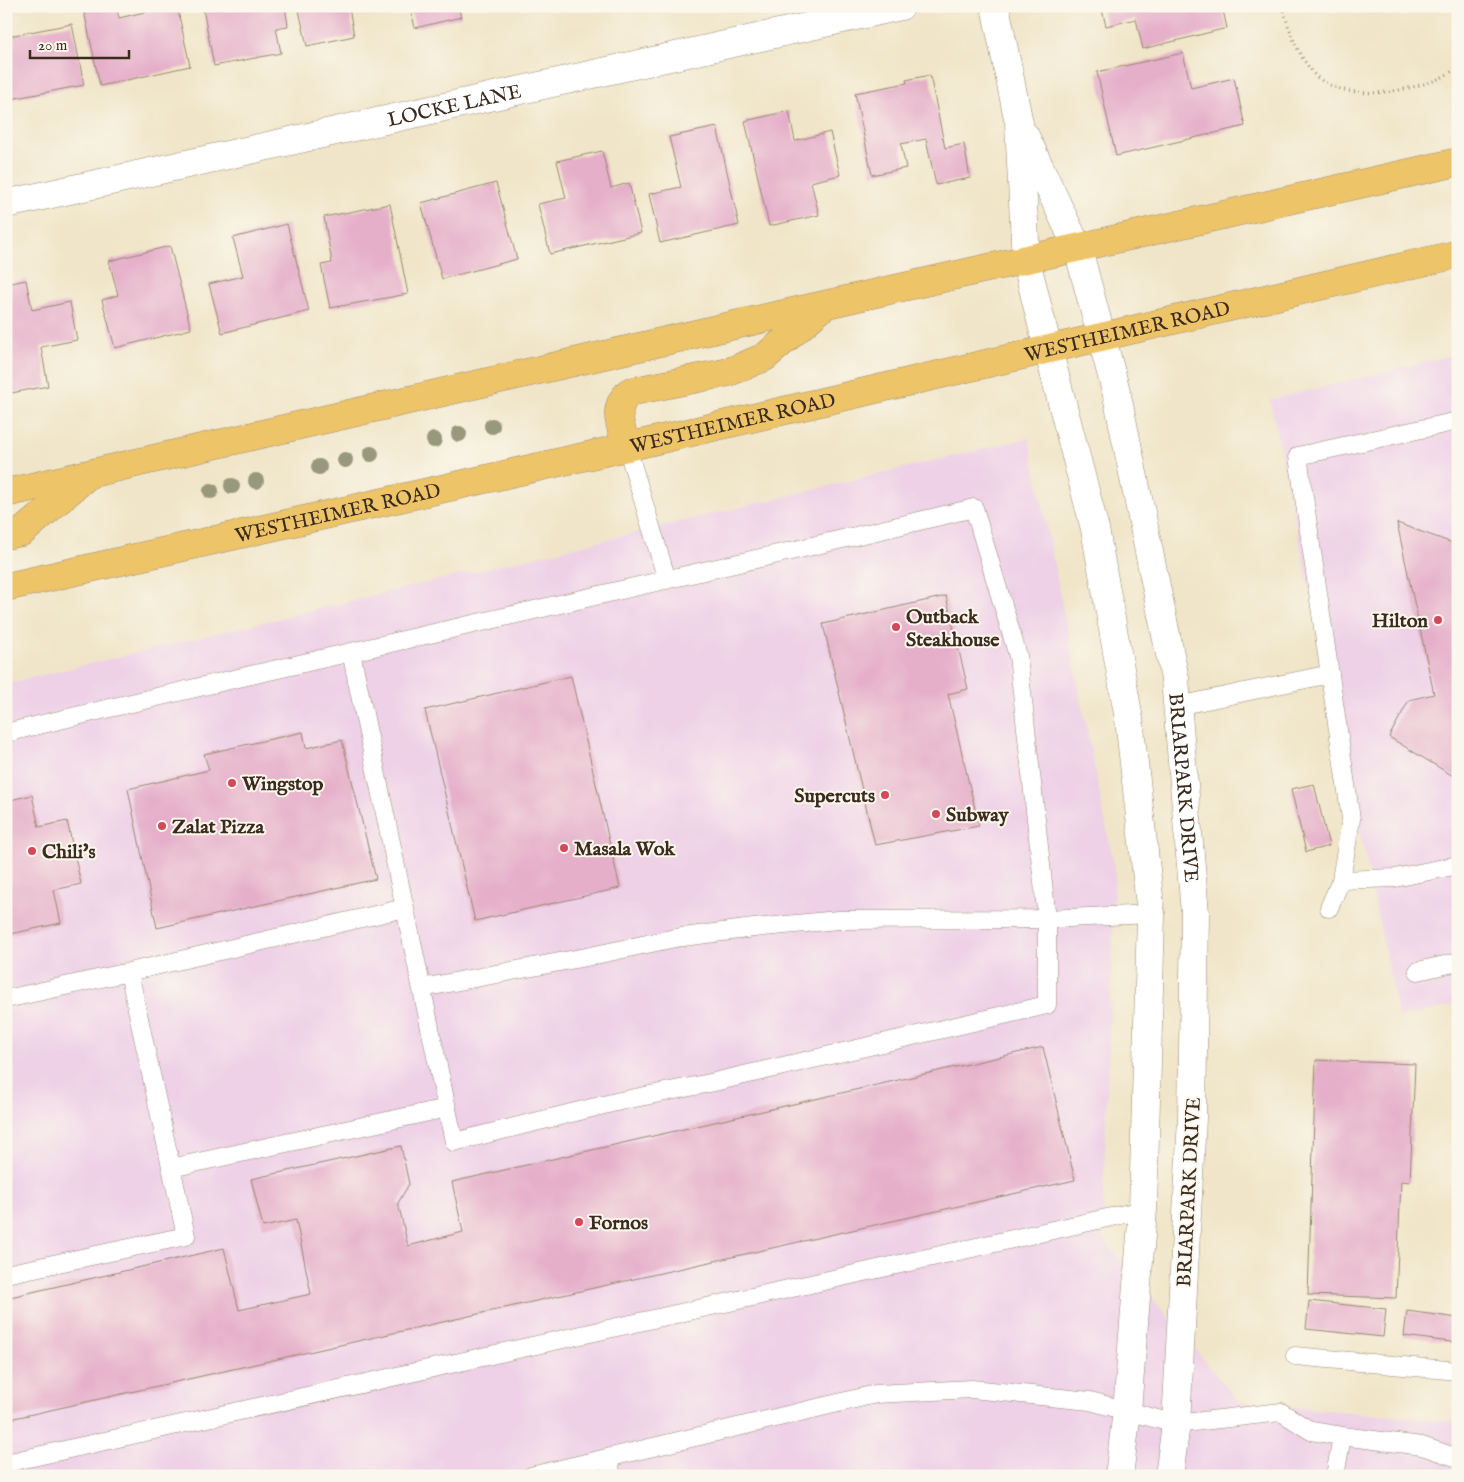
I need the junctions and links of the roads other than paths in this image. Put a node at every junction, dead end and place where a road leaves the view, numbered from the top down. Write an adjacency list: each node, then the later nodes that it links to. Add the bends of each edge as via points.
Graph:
1 (901, 6): 5 (street, LOCKE LANE)
2 (995, 6): 3 (street, BRIARPARK DRIVE)
3 (1019, 123): 6 (street, BRIARPARK DRIVE); 8 (street, BRIARPARK DRIVE)
4 (1458, 162): 6 (main road)
5 (6, 204)
6 (1078, 249): 8 (main road); 10 (street, BRIARPARK DRIVE)
7 (1458, 254): 10 (main road, WESTHEIMER ROAD)
8 (1026, 260): 9 (main road); 11 (street, BRIARPARK DRIVE)
9 (825, 305): 13 (main road, via 765,357 729,372 628,392 620,400 618,413); 14 (main road)
10 (1102, 336): 11 (main road, WESTHEIMER ROAD); 21 (street, BRIARPARK DRIVE, via 1117,395)
11 (1048, 349): 13 (main road, WESTHEIMER ROAD); 28 (street, BRIARPARK DRIVE, via 1095,529 1129,719)
12 (1458, 421): 20 (lane, via 1298,456)
13 (627, 447): 17 (lane); 18 (main road, WESTHEIMER ROAD)
14 (90, 474): 15 (main road); 16 (main road, via 22,532)
15 (6, 493)
16 (6, 535)
17 (666, 580): 19 (lane); 29 (lane, via 974,508 1018,656)
18 (6, 587)
19 (351, 652): 22 (lane); 25 (lane)
20 (1330, 674): 21 (lane); 24 (lane, via 1351,819)
21 (1178, 706): 27 (street, BRIARPARK DRIVE)
22 (6, 733)
23 (1458, 865): 24 (lane, via 1395,878)
24 (1341, 880): 26 (lane)
25 (405, 908): 32 (lane); 33 (lane)
26 (1329, 908)
27 (1195, 913): 28 (street); 42 (street, BRIARPARK DRIVE, via 1192,1118)
28 (1151, 914): 29 (lane); 37 (street, BRIARPARK DRIVE)
29 (1047, 920): 33 (lane, via 838,920 754,928 675,938); 35 (lane, via 1047,1005 620,1101 454,1142)
30 (1458, 962): 31 (lane)
31 (1418, 971)
32 (129, 972): 34 (lane); 36 (lane)
33 (422, 988): 35 (lane)
34 (6, 999)
35 (447, 1108): 36 (lane)
36 (170, 1168): 38 (lane, via 186,1236)
37 (1143, 1210): 41 (street, BRIARPARK DRIVE); 46 (lane)
38 (6, 1274)
39 (1295, 1356): 40 (lane)
40 (1458, 1371)
41 (1127, 1411): 42 (lane); 44 (lane, via 1090,1401 972,1390 876,1394); 49 (street, BRIARPARK DRIVE)
42 (1176, 1424): 43 (lane, via 1281,1412 1311,1431); 50 (street, BRIARPARK DRIVE)
43 (1342, 1436): 45 (lane, via 1422,1446); 51 (lane)
44 (608, 1458): 47 (lane); 48 (lane)
45 (1458, 1458)
46 (6, 1463)
47 (531, 1476)
48 (612, 1476)
49 (1119, 1476)
50 (1169, 1476)
51 (1335, 1476)

